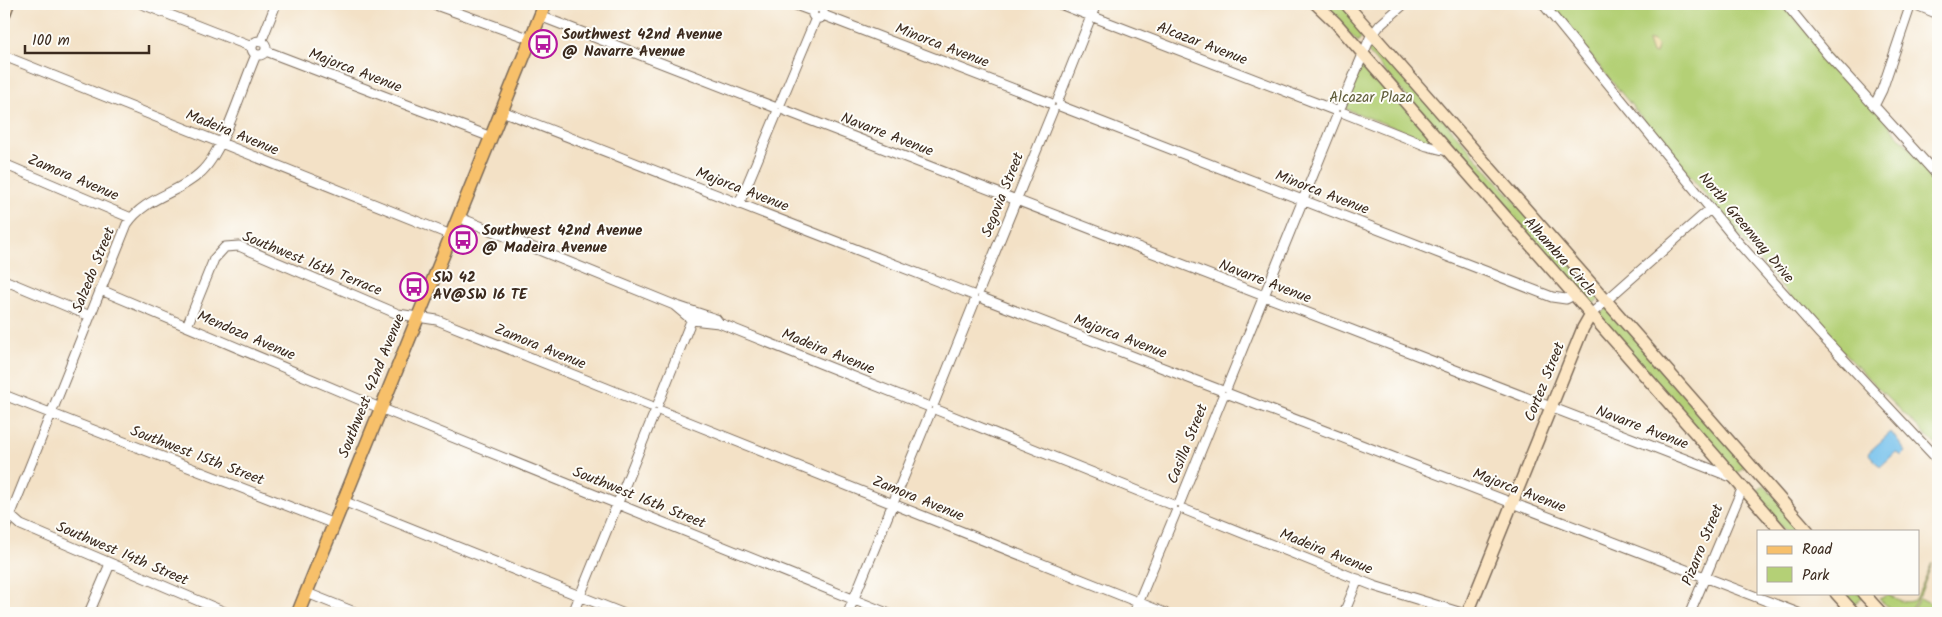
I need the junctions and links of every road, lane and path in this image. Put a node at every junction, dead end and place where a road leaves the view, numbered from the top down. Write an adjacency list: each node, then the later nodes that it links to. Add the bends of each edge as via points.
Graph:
1 (8, 4): 16 (street)
2 (142, 4): 23 (street)
3 (276, 4): 22 (street)
4 (433, 4): 21 (street)
5 (545, 4): 18 (main road, Southwest 42nd Avenue)
6 (794, 4): 15 (street, Minorca Avenue)
7 (1060, 4): 19 (street, Alcazar Avenue)
8 (1096, 4): 19 (street, Segovia Street)
9 (1316, 4): 25 (street, Alhambra Circle)
10 (1346, 4): 20 (street, Alhambra Circle)
11 (1404, 4): 20 (street, Casilla Street)
12 (1543, 4): 40 (street, North Greenway Drive)
13 (1786, 4): 27 (street)
14 (1912, 4): 17 (street); 27 (street, via 1882,90)
15 (819, 11): 28 (street, Minorca Avenue); 29 (street)
16 (4, 14)
17 (1938, 14)
18 (540, 16): 21 (main road, Southwest 42nd Avenue); 29 (street, Navarre Avenue)
19 (1092, 16): 28 (street, Segovia Street); 31 (street, Alcazar Avenue)
20 (1373, 34): 25 (street, Casilla Street); 49 (street, Alhambra Circle)
21 (531, 39): 30 (main road, Southwest 42nd Avenue)
22 (261, 42): 23 (street, via 256,42); 24 (street, via 265,44)
23 (254, 51): 24 (street, via 263,54); 33 (street, Salzedo Street)
24 (266, 51): 32 (street, Majorca Avenue)
25 (1362, 53): 31 (street, Casilla Street); 34 (street, Alhambra Circle)
26 (4, 56): 33 (street, Madeira Avenue)
27 (1874, 104): 36 (street)
28 (1055, 105): 37 (street, Segovia Street); 38 (street, Minorca Avenue)
29 (779, 108): 37 (street, Navarre Avenue); 39 (street)
30 (502, 111): 32 (main road, Southwest 42nd Avenue); 39 (street, Majorca Avenue)
31 (1339, 111): 34 (street, Alcazar Avenue); 38 (street, Casilla Street)
32 (491, 137): 41 (main road, Southwest 42nd Avenue)
33 (219, 143): 42 (street, Salzedo Street, via 199,175 154,200); 43 (street, Madeira Avenue)
34 (1447, 151): 46 (street, Alhambra Circle)
35 (4, 164): 42 (street, Zamora Avenue)
36 (1938, 176)
37 (1016, 200): 47 (street, Segovia Street); 48 (street, Navarre Avenue)
38 (1303, 200): 46 (street, Minorca Avenue, via 1552,297 1563,299); 48 (street, Casilla Street)
39 (739, 204): 47 (street, Majorca Avenue)
40 (1710, 209): 49 (street, Cortez Street); 62 (street, North Greenway Drive, via 1798,310)
41 (458, 217): 43 (main road, Southwest 42nd Avenue); 53 (street, via 674,305)
42 (131, 218): 45 (street, Salzedo Street)
43 (451, 234): 52 (main road, Southwest 42nd Avenue)
44 (4, 280): 51 (street)
45 (101, 290): 51 (street, Salzedo Street); 54 (street, Mendoza Avenue)
46 (1574, 295): 50 (street, Alhambra Circle)
47 (977, 296): 55 (street, Majorca Avenue); 59 (street, Segovia Street)
48 (1264, 296): 55 (street, Casilla Street); 57 (street, Navarre Avenue)
49 (1606, 300): 50 (street, Cortez Street); 63 (street, Alhambra Circle)
50 (1591, 314): 57 (street, Cortez Street); 64 (street, Alhambra Circle)
51 (90, 316): 61 (street, Salzedo Street)
52 (418, 317): 54 (street, Southwest 16th Terrace, via 398,314 243,248 225,247 214,259); 58 (main road, Southwest 42nd Avenue); 60 (street, Zamora Avenue, via 437,320)
53 (693, 317): 59 (street, Madeira Avenue, via 719,323); 60 (street)
54 (188, 326): 58 (street, Mendoza Avenue)
55 (1225, 392): 66 (street, Majorca Avenue); 69 (street, Casilla Street)
56 (4, 395): 61 (street, Southwest 15th Street)
57 (1551, 407): 64 (street, Navarre Avenue); 66 (street, Cortez Street)
58 (380, 408): 65 (main road, Southwest 42nd Avenue); 67 (street, Southwest 16th Street)
59 (932, 408): 68 (street, Segovia Street); 69 (street, Madeira Avenue)
60 (656, 409): 67 (street); 68 (street, Zamora Avenue)
61 (51, 414): 70 (street, Salzedo Street); 71 (street, Southwest 15th Street)
62 (1938, 460)
63 (1755, 470): 64 (street); 73 (street, Alhambra Circle)
64 (1739, 483): 72 (street, Alhambra Circle); 76 (street, Pizarro Street)
65 (343, 500): 71 (main road, Southwest 42nd Avenue); 80 (street)
66 (1512, 503): 76 (street, Majorca Avenue); 95 (street, Cortez Street)
67 (617, 504): 80 (street); 82 (street, Southwest 16th Street)
68 (892, 504): 82 (street, Segovia Street); 83 (street, Zamora Avenue)
69 (1178, 507): 77 (street, Madeira Avenue); 83 (street, Casilla Street)
70 (7, 513): 74 (street, Salzedo Street); 75 (street, Southwest 14th Street, via 21,525)
71 (334, 524): 78 (main road, Southwest 42nd Avenue)
72 (1780, 530)
73 (1807, 530)
74 (4, 531)
75 (110, 564): 84 (street); 85 (street, Southwest 14th Street)
76 (1705, 577): 96 (street, Pizarro Street); 97 (street, Majorca Avenue)
77 (1358, 579): 94 (street); 95 (street, Madeira Avenue)
78 (307, 593): 86 (main road, Southwest 42nd Avenue); 87 (street)
79 (1837, 594): 98 (street)
80 (580, 596): 88 (street); 89 (street)
81 (1865, 596): 98 (street); 99 (street)
82 (854, 600): 90 (street, Segovia Street); 91 (street, Southwest 16th Street)
83 (1139, 603): 92 (street, Casilla Street); 93 (street, Zamora Avenue)
84 (89, 613)
85 (227, 613)
86 (298, 613)
87 (357, 613)
88 (573, 613)
89 (622, 613)
90 (848, 613)
91 (887, 613)
92 (1134, 613)
93 (1165, 613)
94 (1344, 613)
95 (1466, 613)
96 (1690, 613)
97 (1798, 613)
98 (1853, 613)
99 (1880, 613)

